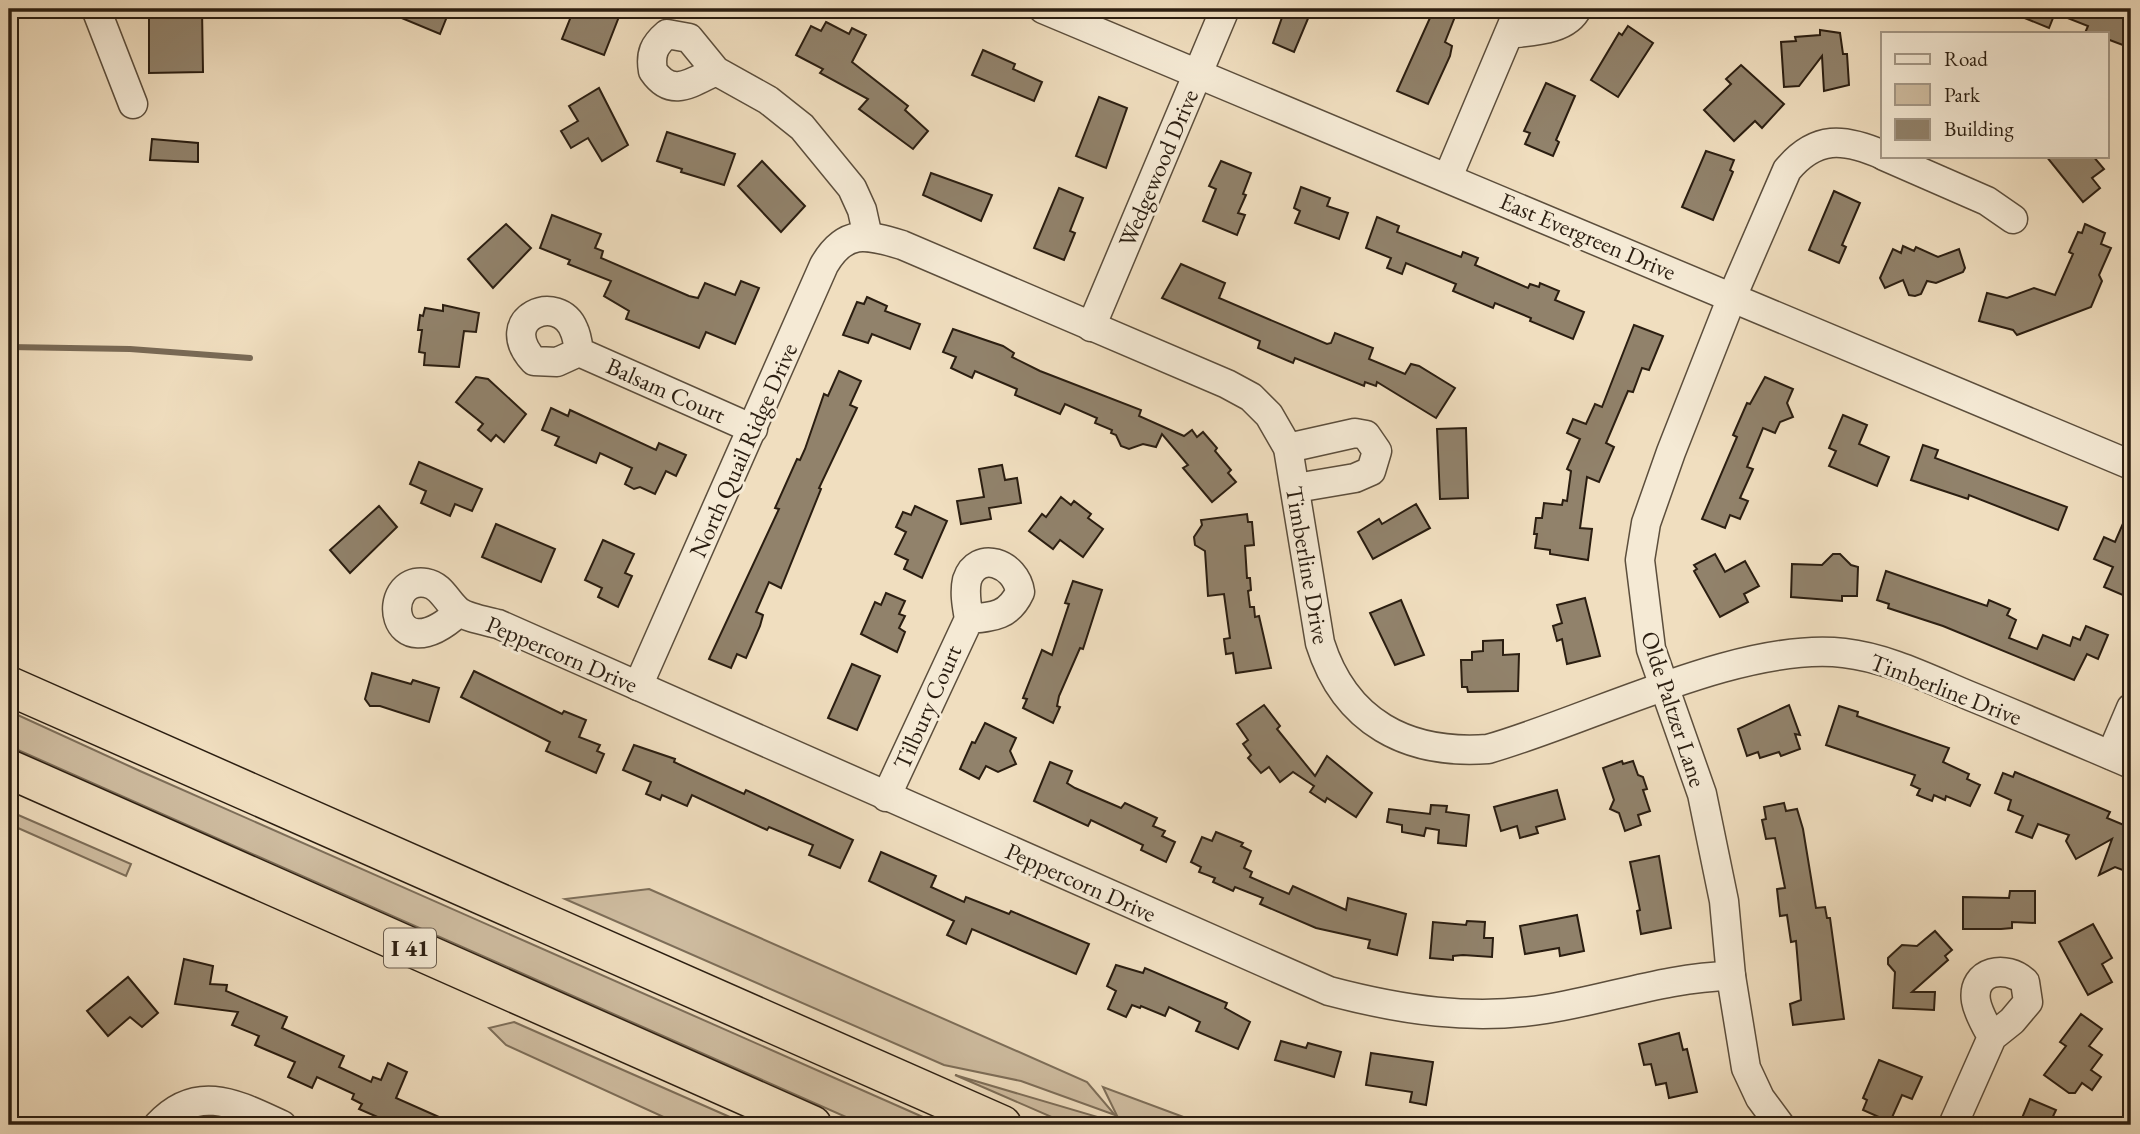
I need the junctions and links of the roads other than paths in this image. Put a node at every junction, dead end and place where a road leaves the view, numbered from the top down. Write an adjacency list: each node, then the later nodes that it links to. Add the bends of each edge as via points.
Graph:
1 (96, 9): 8 (street)
2 (1043, 9): 7 (street, East Evergreen Drive)
3 (1225, 9): 7 (street, Wedgewood Drive)
4 (1577, 9): 5 (street, via 1552,27)
5 (1514, 21): 11 (street)
6 (716, 71): 13 (street, via 768,100 802,127 852,188)
7 (1198, 74): 11 (street, East Evergreen Drive); 15 (street, Wedgewood Drive)
8 (133, 104)
9 (1881, 154): 14 (street, Olde Paltzer Lane, via 1839,142 1799,156 1780,184)
10 (1890, 158): 12 (street, Olde Paltzer Lane, via 1987,201)
11 (1448, 177): 14 (street, East Evergreen Drive)
12 (2013, 219)
13 (867, 237): 15 (street, Timberline Drive, via 902,245); 17 (street, North Quail Ridge Drive, via 846,239 833,250)
14 (1732, 297): 19 (street, East Evergreen Drive); 25 (street, Olde Paltzer Lane, via 1646,523 1640,560 1651,649)
15 (1091, 327): 18 (street, Timberline Drive, via 1251,397 1269,415)
16 (579, 352): 17 (street, Balsam Court)
17 (752, 429): 24 (street, North Quail Ridge Drive)
18 (1288, 448): 20 (street, Timberline Drive); 20 (street, via 1355,433 1366,435 1377,451 1371,471)
19 (2131, 465)
20 (1296, 488): 25 (street, Timberline Drive, via 1320,643 1328,668 1339,688 1383,729 1433,748 1488,749)
21 (458, 612): 24 (street, Peppercorn Drive, via 498,624)
22 (969, 619): 29 (street, Tilbury Court)
23 (9, 686): 35 (highway)
24 (638, 686): 29 (street, Peppercorn Drive)
25 (1665, 688): 27 (street, Timberline Drive, via 1775,656 1842,653 1868,657); 30 (street, Olde Paltzer Lane, via 1702,794 1724,901)
26 (2131, 708): 27 (street)
27 (2121, 759)
28 (9, 769): 34 (highway, I 41)
29 (886, 797): 30 (street, Peppercorn Drive, via 1304,981 1368,1001 1406,1009 1503,1015 1666,982)
30 (1731, 976): 36 (street, Olde Paltzer Lane, via 1746,1068)
31 (1992, 1037): 37 (street)
32 (158, 1125): 33 (street, via 188,1104 211,1100 230,1102)
33 (282, 1125)
34 (812, 1125)
35 (1002, 1125)
36 (1780, 1125)
37 (1954, 1125)

